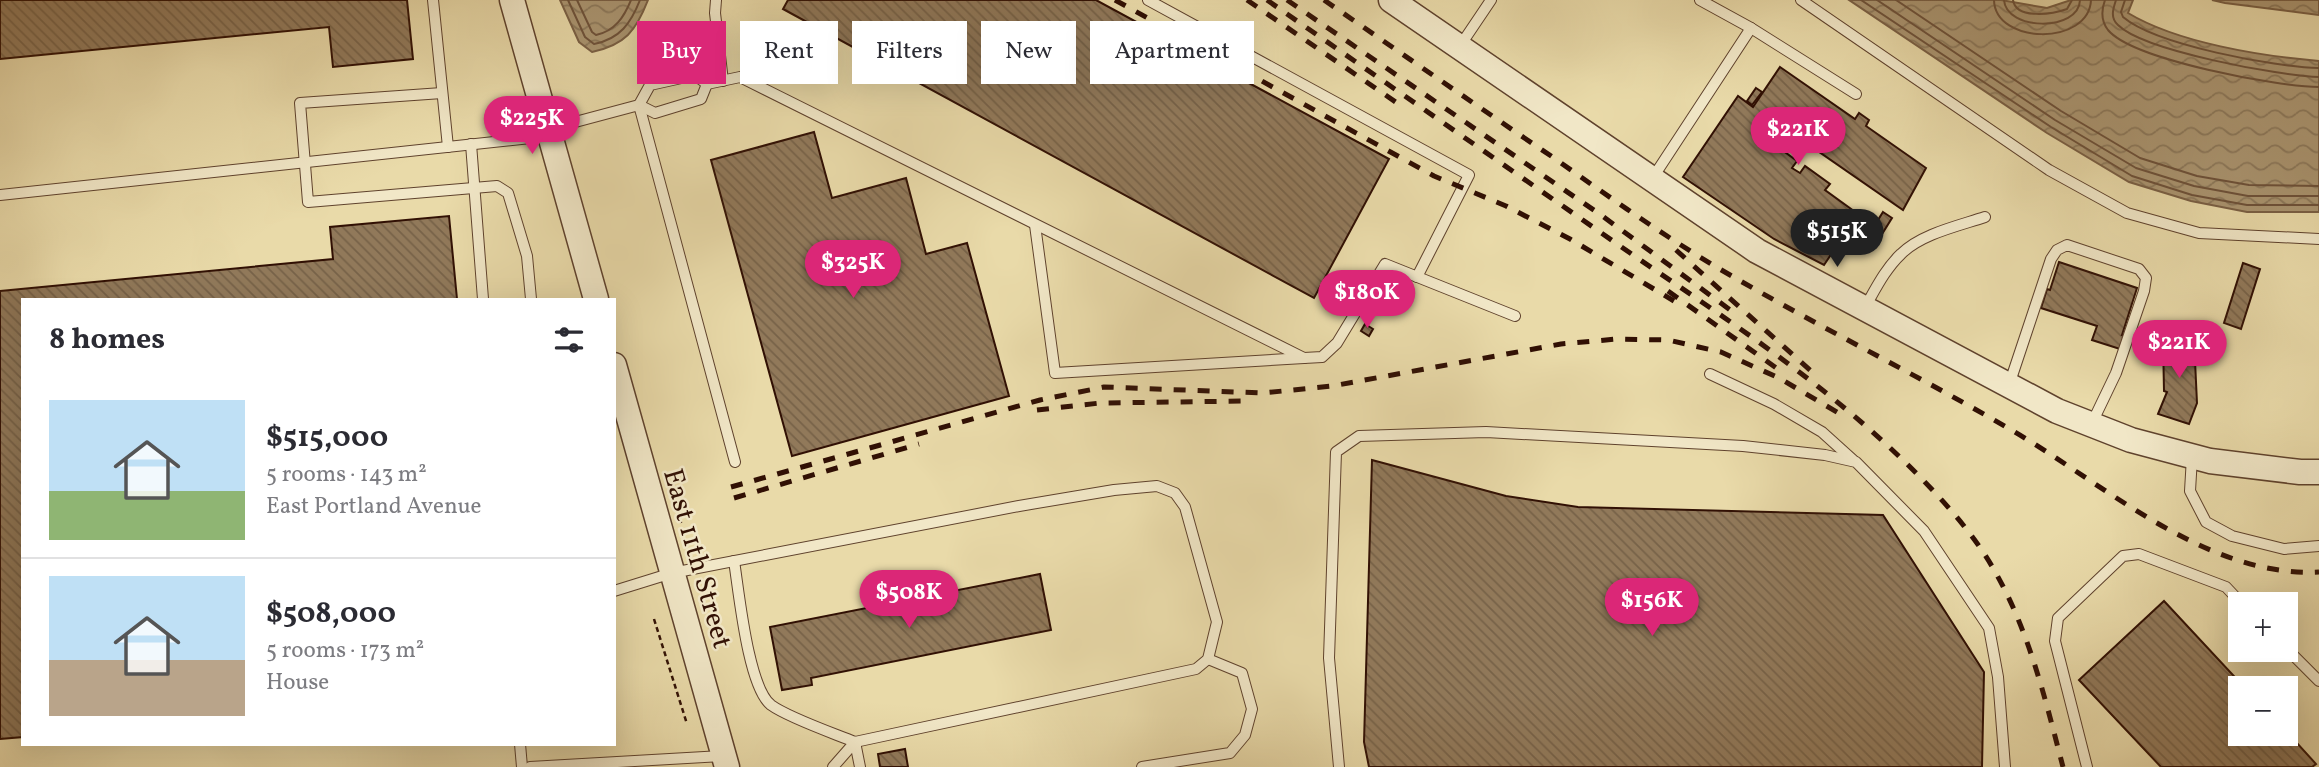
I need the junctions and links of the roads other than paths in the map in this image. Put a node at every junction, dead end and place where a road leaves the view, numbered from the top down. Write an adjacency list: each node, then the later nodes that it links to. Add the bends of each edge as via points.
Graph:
1 (433, 0): 15 (lane)
2 (512, 0): 18 (street)
3 (716, 0): 9 (lane)
4 (1148, 0): 28 (lane, via 1469,175)
5 (1391, 0): 11 (street)
6 (1491, 0): 11 (lane)
7 (1700, 0): 10 (lane)
8 (1801, 0): 27 (lane, via 2049,170 2127,213 2199,233)
9 (716, 21)
10 (1751, 28): 16 (lane); 22 (lane)
11 (1460, 47): 22 (street)
12 (726, 80): 26 (lane, via 740,77)
13 (654, 84): 17 (lane)
14 (707, 84): 17 (lane, via 701,99 667,110 656,113)
15 (442, 93): 20 (lane); 21 (lane, via 300,103)
16 (1856, 94)
17 (639, 105): 18 (lane); 40 (lane)
18 (549, 133): 19 (lane); 31 (street)
19 (471, 145): 20 (lane); 23 (lane)
20 (447, 147): 21 (lane)
21 (304, 162): 23 (lane, via 308,202); 24 (lane)
22 (1652, 179): 32 (street, via 1757,251)
23 (474, 187): 29 (lane); 30 (lane, via 497,186 508,193 527,256)
24 (0, 195)
25 (1985, 217): 32 (lane, via 1945,230 1902,253)
26 (1035, 225): 34 (lane); 34 (lane, via 1055,373)
27 (2319, 239)
28 (1417, 277): 33 (lane); 34 (lane, via 1385,264 1337,343 1322,357)
29 (484, 298)
30 (531, 298)
31 (596, 298)
32 (1864, 309): 37 (street)
33 (1515, 316)
34 (1304, 358)
35 (616, 372): 45 (street, East 11th Street)
36 (1710, 374): 41 (lane, via 1822,432)
37 (2009, 386): 38 (street); 38 (lane, via 2057,250 2067,245 2139,269 2146,278 2144,291 2116,373)
38 (2091, 425): 39 (street)
39 (2192, 456): 42 (street); 43 (lane, via 2190,491 2206,522 2232,536 2284,549)
40 (735, 462)
41 (1856, 462): 60 (lane, via 1743,446 1486,432 1359,436 1336,452 1329,658); 61 (lane, via 1924,531 1989,628)
42 (2319, 472)
43 (2319, 546)
44 (734, 561): 45 (lane); 48 (lane, via 1019,506 1157,486 1175,493 1185,508 1217,622); 51 (lane, via 750,660 764,699)
45 (672, 573): 46 (lane); 53 (street, East 11th Street)
46 (616, 590)
47 (2231, 592): 62 (lane, via 2139,554 2123,556 2059,618 2055,641)
48 (1208, 659): 51 (lane, via 1196,669); 59 (lane, via 1242,673 1252,709 1245,735 1230,753)
49 (2298, 660): 50 (lane)
50 (2319, 681)
51 (855, 742): 57 (lane); 58 (lane)
52 (520, 746): 55 (lane)
53 (726, 762): 54 (lane)
54 (613, 765): 56 (lane)
55 (522, 767)
56 (530, 767)
57 (834, 767)
58 (860, 767)
59 (1142, 767)
60 (1339, 767)
61 (2005, 767)
62 (2087, 767)

